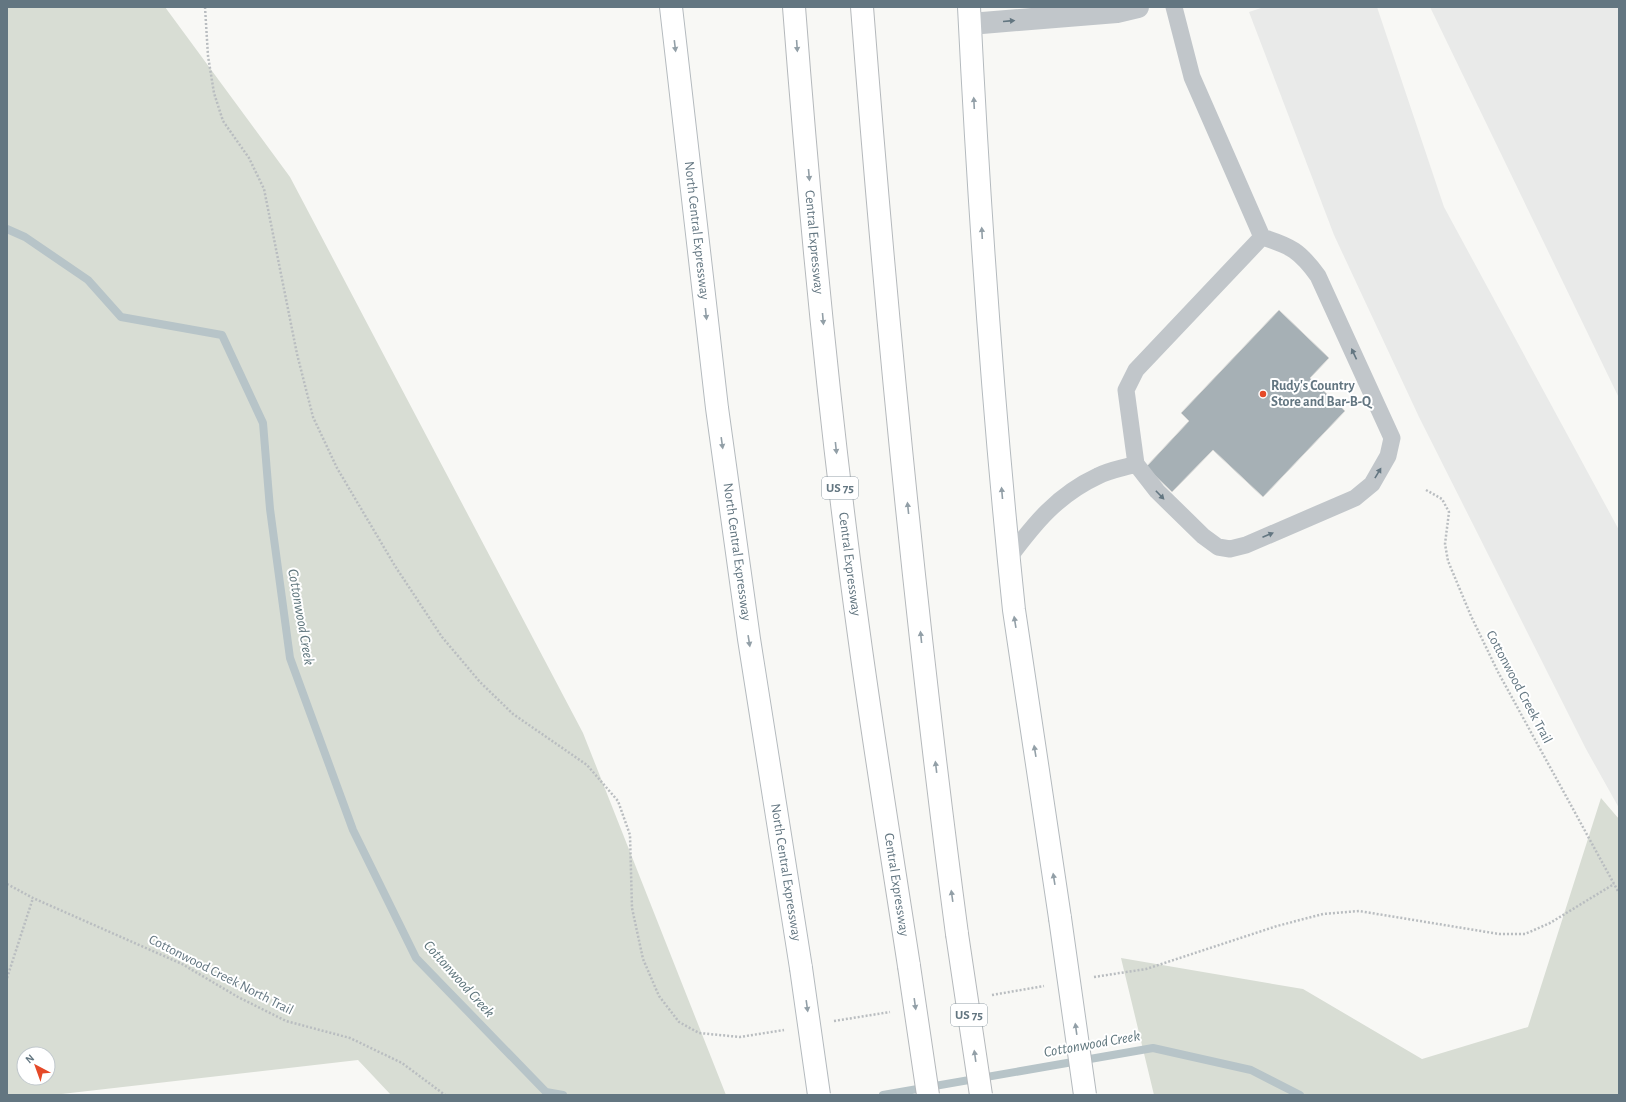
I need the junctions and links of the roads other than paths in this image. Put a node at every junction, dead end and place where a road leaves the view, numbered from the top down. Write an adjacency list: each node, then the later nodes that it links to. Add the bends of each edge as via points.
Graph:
1 (671, 7): 10 (main road, North Central Expressway, one-way to 10, bridge, via 717,408 749,639)
2 (794, 7): 11 (main road, Central Expressway / US 75, one-way to 11, bridge, via 841,492 859,635)
3 (862, 7): 12 (main road, US 75, one-way to 3, bridge, via 957,934 905,484)
4 (1138, 7): 6 (street, one-way to 4, via 1117,12)
5 (1174, 7): 7 (lane, via 1192,77)
6 (969, 15): 9 (main road, one-way to 6, via 986,304)
7 (1262, 237): 8 (lane, via 1136,370 1126,390); 8 (lane, one-way to 7, via 1157,491 1203,536 1218,547 1230,548 1246,545 1355,498 1372,484 1388,456 1392,438 1318,276 1306,258 1286,244)
8 (1136, 464): 9 (lane, via 1098,475 1064,495 1036,522)
9 (1008, 559): 13 (main road, one-way to 9, bridge)
10 (819, 1095)
11 (928, 1095)
12 (981, 1095)
13 (1085, 1095)

